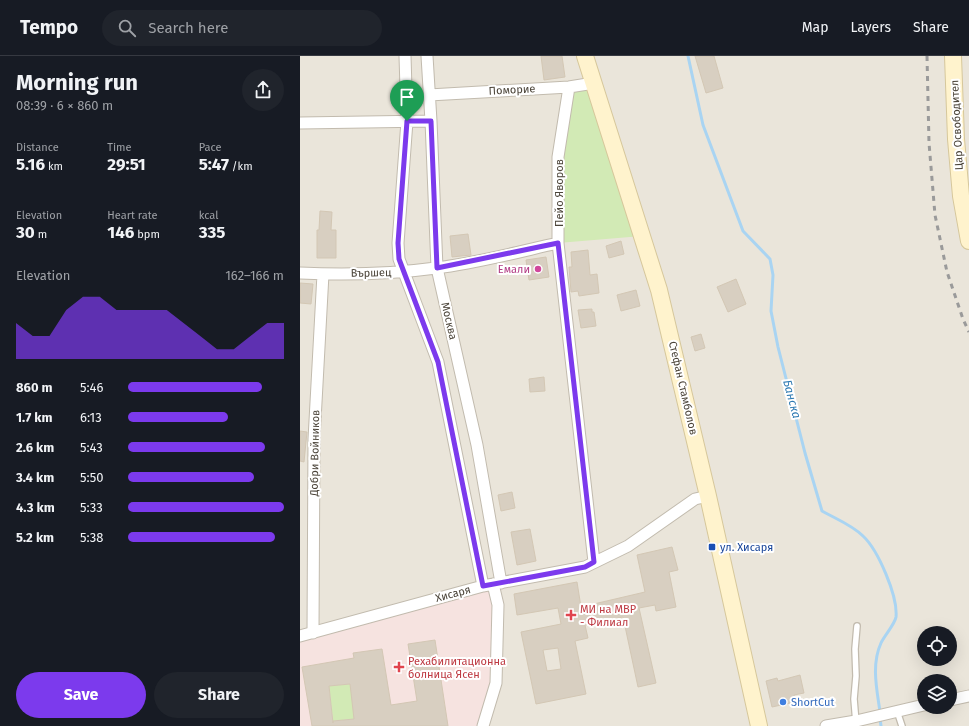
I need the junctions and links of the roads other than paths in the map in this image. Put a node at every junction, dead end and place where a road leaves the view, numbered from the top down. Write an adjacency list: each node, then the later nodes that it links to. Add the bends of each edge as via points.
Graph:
1 (405, 56): 8 (street, Москва)
2 (426, 56): 7 (street, Москва)
3 (585, 56): 5 (street, Стефан Стамболов)
4 (953, 56): 11 (street, Цар Освободител, via 956,139 961,196)
5 (594, 83): 6 (street, Поморие); 17 (street, Стефан Стамболов, via 659,290)
6 (569, 87): 7 (street, Поморие); 12 (street, Пейо Яворов, via 558,157)
7 (429, 95): 9 (street, Москва)
8 (407, 121): 9 (street); 10 (street); 14 (street, Москва, via 398,243)
9 (431, 121): 13 (street, Москва)
10 (300, 123)
11 (969, 241)
12 (558, 243): 13 (street, Вършец); 18 (street, Пейо Яворов)
13 (437, 268): 14 (street, Вършец); 19 (street, Москва, via 477,445)
14 (403, 272): 16 (street, Вършец); 19 (street, Москва, via 438,362)
15 (300, 273): 16 (street, Вършец)
16 (323, 274): 21 (street, Добри Войников, via 314,438)
17 (708, 496): 18 (street, Хисаря, via 695,500 628,546); 29 (street, Стефан Стамболов)
18 (594, 562): 19 (street, Хисаря, via 585,567)
19 (492, 584): 21 (street, Хисаря); 28 (street, via 498,605 496,683)
20 (857, 626): 27 (lane, via 854,699)
21 (313, 633): 22 (street, Хисаря)
22 (300, 636)
23 (969, 696): 24 (street)
24 (957, 699)
25 (917, 707): 26 (street)
26 (897, 711): 27 (street); 31 (lane)
27 (858, 722): 30 (street)
28 (483, 726)
29 (759, 726)
30 (826, 726)
31 (902, 726)

